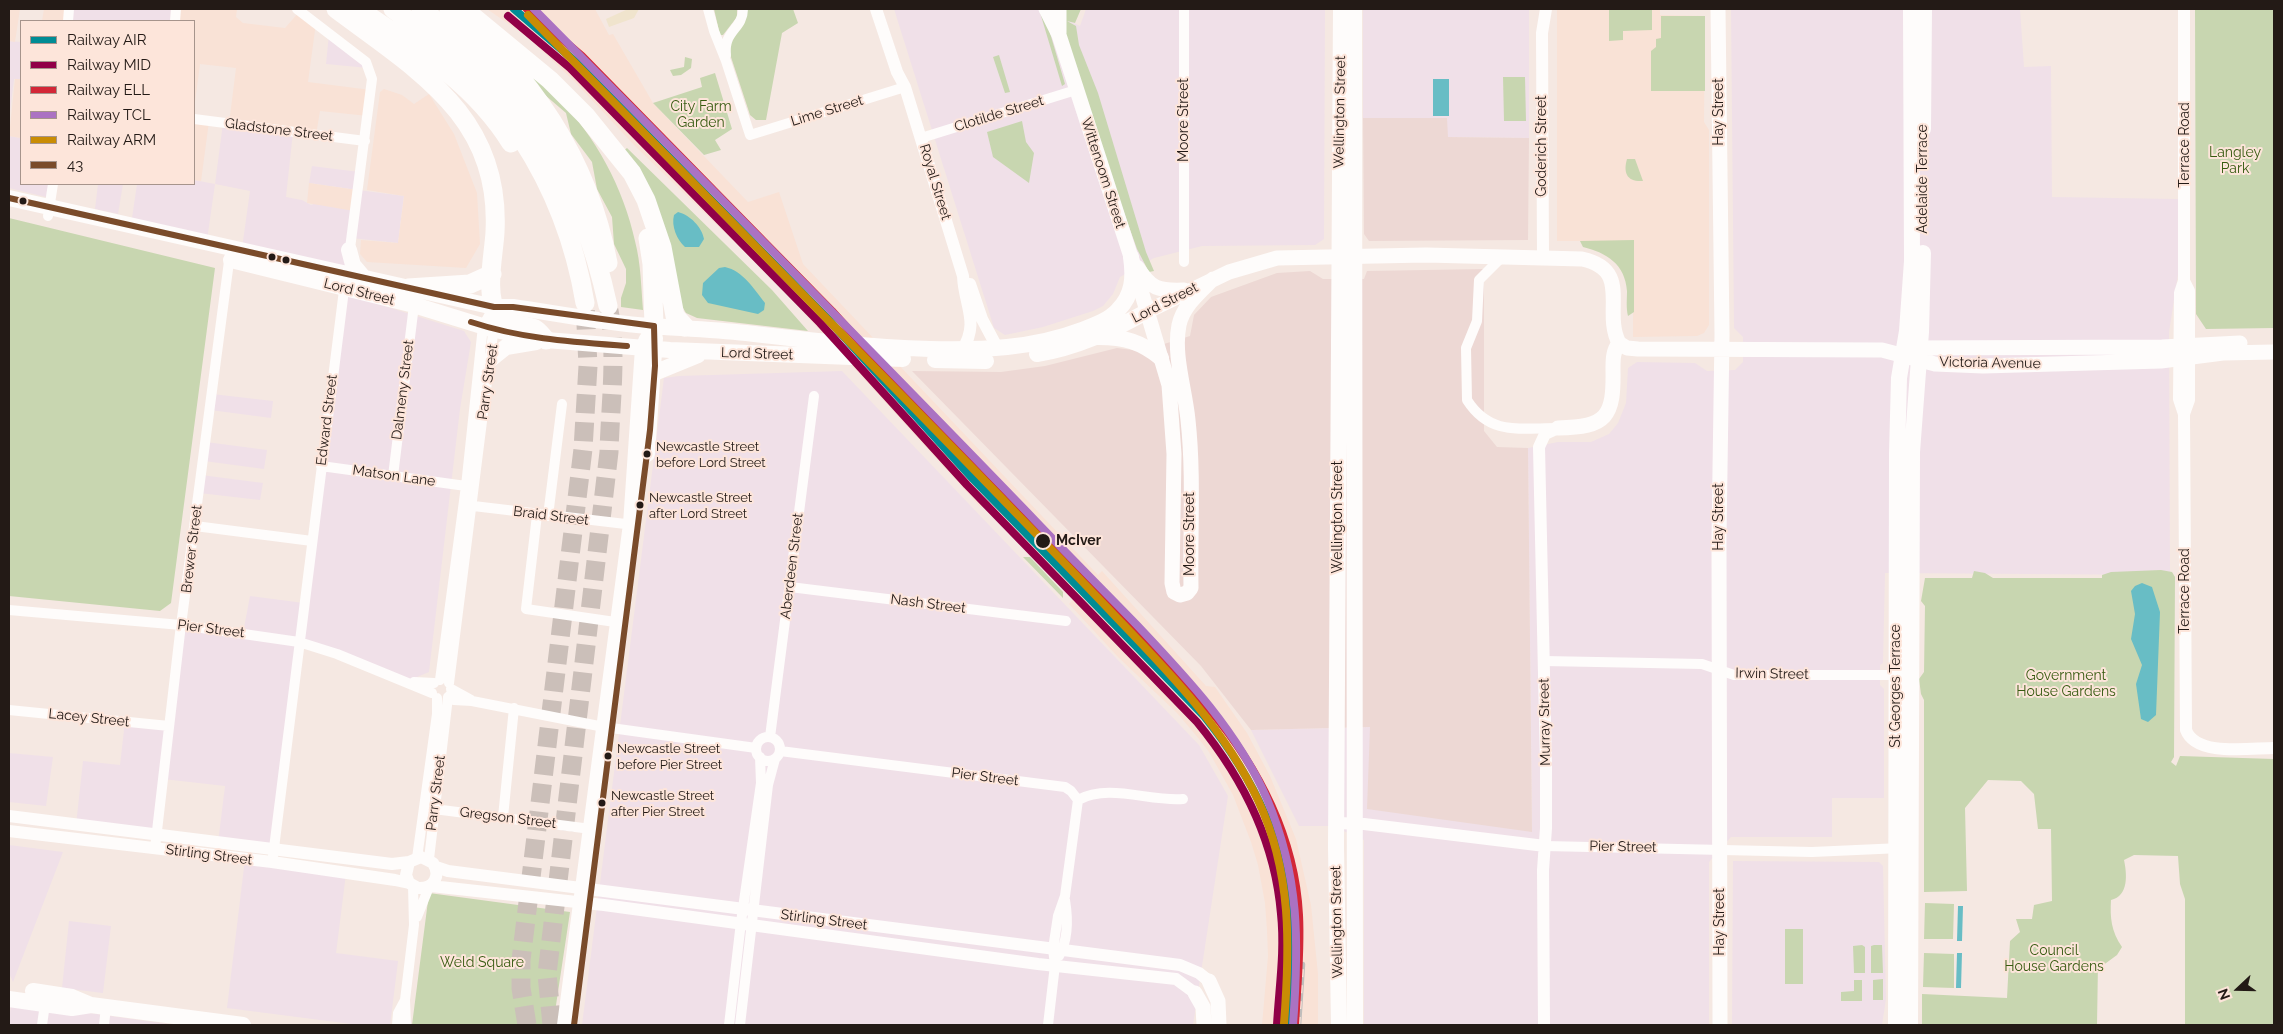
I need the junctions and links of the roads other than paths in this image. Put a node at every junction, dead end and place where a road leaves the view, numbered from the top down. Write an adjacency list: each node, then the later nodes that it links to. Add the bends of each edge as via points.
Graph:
1 (336, 9): 44 (highway, via 399,54 460,111 482,154 495,200)
2 (357, 9): 39 (highway, via 444,68 479,101 509,140 550,220)
3 (393, 9): 39 (highway, via 433,37 501,106 546,182)
4 (421, 9): 5 (highway, via 474,51 500,79 545,140 585,225 610,306 612,285 603,236 577,167 557,127 509,64)
5 (449, 9)
6 (464, 9): 31 (highway, via 550,80 586,116)
7 (708, 9): 25 (street)
8 (743, 9): 25 (street, via 742,18 725,42)
9 (876, 9): 26 (street, Royal Street)
10 (884, 9): 26 (street, Royal Street, via 903,67)
11 (1046, 9): 24 (main road, Wittenoom Street)
12 (1059, 9): 24 (main road, Wittenoom Street)
13 (1184, 9): 43 (street, Moore Street)
14 (1341, 9): 38 (main road, Wellington Street)
15 (1354, 9): 38 (main road, Wellington Street)
16 (1538, 9): 23 (street, Goderich Street)
17 (1546, 9): 23 (street, Goderich Street)
18 (1718, 9): 64 (main road, Hay Street)
19 (1911, 9): 69 (main road, Adelaide Terrace)
20 (1924, 9): 69 (main road, Adelaide Terrace, via 1923,273)
21 (2184, 9): 66 (street, Terrace Road, via 2184,282 2180,293)
22 (298, 10): 30 (street, Edward Street, via 366,62 372,79)
23 (1542, 33): 42 (street, Goderich Street)
24 (1059, 35): 27 (main road, Wittenoom Street)
25 (726, 61): 26 (street, Lime Street, via 750,135)
26 (905, 87): 29 (street, Royal Street)
27 (1076, 90): 29 (street, Clotilde Street); 40 (main road, Wittenoom Street)
28 (195, 119): 30 (street, Gladstone Street)
29 (921, 138): 45 (street, Royal Street)
30 (365, 141): 36 (street, Edward Street)
31 (615, 154): 54 (highway, via 646,225 652,264); 55 (highway, via 632,173 646,200 662,247 675,316)
32 (53, 185): 35 (street)
33 (9, 198): 35 (main road, Lord Street)
34 (9, 207): 35 (main road, Lord Street)
35 (49, 211): 37 (main road, Lord Street)
36 (349, 250): 46 (main road, via 353,265); 48 (street, Edward Street)
37 (230, 254): 48 (main road, Lord Street); 83 (street, Brewer Street)
38 (1347, 256): 41 (main road, Lord Street); 47 (main road, Lord Street, via 1277,258 1244,266); 108 (main road, Wellington Street)
39 (575, 257): 51 (highway)
40 (1131, 257): 49 (main road, via 1145,279 1156,288); 53 (main road, Wittenoom Street); 62 (main road, Lord Street, via 1134,275 1131,288 1122,306 1112,316 1066,336 1038,344)
41 (1501, 258): 42 (main road, Lord Street); 75 (street, via 1479,280 1477,321 1466,348 1467,400 1493,425 1503,428)
42 (1543, 258): 59 (main road, Lord Street, via 1582,259 1598,264 1607,272 1613,288 1614,329)
43 (1184, 262)
44 (492, 274): 50 (highway, via 470,284); 52 (highway)
45 (963, 276): 62 (street, Royal Street, via 971,286 982,319); 63 (street, Royal Street, via 972,324 969,339)
46 (364, 278): 48 (main road, Lord Street); 50 (main road, Lord Street)
47 (1213, 279): 49 (main road, Lord Street); 70 (main road, Moore Street, via 1189,305 1179,325 1178,346 1190,453 1191,588 1183,595 1174,592 1172,583 1173,420 1169,385)
48 (345, 282): 50 (main road, Lord Street); 76 (street, Edward Street)
49 (1190, 290): 53 (main road, Lord Street)
50 (411, 296): 52 (main road, Lord Street); 56 (main road, Lord Street); 77 (street, Dalmeny Street)
51 (585, 303)
52 (494, 307): 54 (main road, Lord Street); 56 (street, Parry Street); 58 (highway, via 504,321 536,330)
53 (1146, 312): 57 (main road, Lord Street); 70 (main road, Moore Street)
54 (654, 326): 55 (main road, Lord Street); 61 (main road)
55 (685, 327): 68 (main road, Lord Street)
56 (489, 328): 58 (main road, Lord Street); 71 (street, Parry Street); 78 (street, Parry Street)
57 (1097, 337): 68 (main road, Lord Street, via 1061,349 981,361); 70 (main road, via 1128,338)
58 (546, 340): 61 (main road, Lord Street); 71 (main road, via 506,347)
59 (1619, 343): 64 (main road, Victoria Avenue, via 1638,349); 75 (main road, via 1614,354 1614,394 1607,413 1587,427)
60 (2274, 343): 66 (main road, Victoria Avenue)
61 (649, 349): 65 (main road, Lord Street); 72 (main road); 82 (main road)
62 (998, 349): 63 (main road, Lord Street)
63 (962, 350): 68 (main road, Lord Street)
64 (1722, 350): 69 (main road, Victoria Avenue, via 1882,350); 92 (main road, Hay Street)
65 (708, 352): 68 (main road, Lord Street, via 826,357); 72 (main road)
66 (2184, 352): 67 (main road, Victoria Avenue); 69 (main road, Victoria Avenue, via 1983,366 1935,364); 100 (street, Terrace Road, via 2189,400 2184,414 2185,721 2188,735 2204,748)
67 (2274, 352)
68 (893, 353)
69 (1911, 353): 93 (main road, St Georges Terrace, via 1898,405)
70 (1161, 358)
71 (491, 359): 79 (street, Parry Street)
72 (654, 373): 82 (main road, via 650,430)
73 (814, 396): 85 (street, Aberdeen Street)
74 (562, 404): 81 (street)
75 (1558, 428): 91 (street, Murray Street, via 1545,434 1539,447)
76 (321, 466): 77 (street, Matson Lane); 84 (street, Edward Street)
77 (393, 476): 78 (street, Matson Lane)
78 (466, 486): 79 (street, Parry Street)
79 (468, 505): 80 (street, Braid Street); 94 (street, Parry Street)
80 (537, 515): 81 (street, Braid Street); 88 (street, via 526,609)
81 (548, 516): 82 (street, Braid Street)
82 (635, 525): 88 (main road)
83 (195, 526): 84 (street); 89 (street, Brewer Street)
84 (312, 541): 90 (street, Edward Street)
85 (790, 587): 87 (street, Nash Street); 99 (street, Aberdeen Street)
86 (9, 610): 89 (street, Pier Street)
87 (1066, 622)
88 (621, 623): 98 (main road)
89 (181, 625): 90 (street, Pier Street); 97 (street, Brewer Street)
90 (299, 642): 94 (street, Pier Street, via 405,682); 115 (street, Edward Street)
91 (1544, 661): 92 (street, Irwin Street, via 1702,664); 112 (street, Murray Street)
92 (1720, 670): 93 (street, Irwin Street, via 1734,675); 114 (main road, Hay Street)
93 (1903, 675): 113 (main road, St Georges Terrace)
94 (442, 690): 95 (street, Pier Street, via 454,700); 105 (street, Parry Street, via 437,714)
95 (514, 708): 98 (street, Pier Street); 107 (street)
96 (9, 710): 97 (street, Lacey Street)
97 (169, 726): 111 (street, Brewer Street)
98 (607, 728): 101 (street, Pier Street); 109 (main road); 119 (main road)
99 (770, 737): 101 (street, via 760,741); 102 (street, via 779,744)
100 (2274, 748)
101 (758, 752): 102 (street, via 765,761); 120 (street, via 761,783)
102 (778, 755): 104 (street, Pier Street, via 1065,787); 120 (street, via 768,784)
103 (1183, 799): 104 (street, via 1098,793)
104 (1078, 800): 122 (street, via 1065,896 1058,916)
105 (430, 808): 107 (street, Gregson Street); 116 (street, Parry Street)
106 (9, 816): 111 (street, Stirling Street)
107 (503, 817): 109 (street, Gregson Street)
108 (1345, 823): 112 (street, Pier Street); 145 (main road, Wellington Street); 146 (main road, Wellington Street)
109 (591, 828): 119 (main road)
110 (9, 831): 111 (street, Stirling Street)
111 (155, 842): 115 (street, Stirling Street)
112 (1545, 846): 114 (street, Pier Street); 147 (street, Murray Street)
113 (1903, 848): 114 (street, Pier Street, via 1812,852); 149 (main road, St Georges Terrace); 150 (main road, St Georges Terrace)
114 (1721, 849): 148 (main road, Hay Street)
115 (273, 856): 116 (street, Stirling Street, via 397,864); 117 (street, Stirling Street)
116 (423, 862): 117 (street, via 406,875); 118 (street, via 436,877); 119 (street, Stirling Street, via 448,871)
117 (411, 885): 118 (street, Stirling Street, via 418,888); 121 (street)
118 (430, 886): 119 (street, Stirling Street); 121 (street)
119 (586, 896): 120 (street, Stirling Street); 138 (main road); 139 (main road)
120 (747, 917): 122 (street, Stirling Street); 124 (street, Stirling Street); 140 (street); 141 (street)
121 (414, 925): 130 (street)
122 (1058, 950): 123 (street, Stirling Street); 124 (street)
123 (1098, 954): 125 (street, via 1105,960 1124,964); 126 (street, Stirling Street, via 1180,965)
124 (1055, 965): 125 (street, Stirling Street); 142 (street)
125 (1128, 974): 128 (street, Stirling Street, via 1176,979)
126 (1209, 981): 144 (main road, via 1218,1001)
127 (9, 988): 132 (main road, via 72,996)
128 (1196, 992): 143 (main road, via 1203,1007)
129 (9, 999): 131 (main road)
130 (405, 1000): 136 (street, via 398,1013); 137 (street)
131 (44, 1004): 132 (main road, via 72,1008); 133 (street)
132 (99, 1006): 134 (street); 135 (main road)
133 (42, 1025)
134 (104, 1025)
135 (243, 1025)
136 (397, 1025)
137 (406, 1025)
138 (565, 1025)
139 (574, 1025)
140 (729, 1025)
141 (740, 1025)
142 (1048, 1025)
143 (1204, 1025)
144 (1219, 1025)
145 (1339, 1025)
146 (1355, 1025)
147 (1544, 1025)
148 (1720, 1025)
149 (1896, 1025)
150 (1910, 1025)

